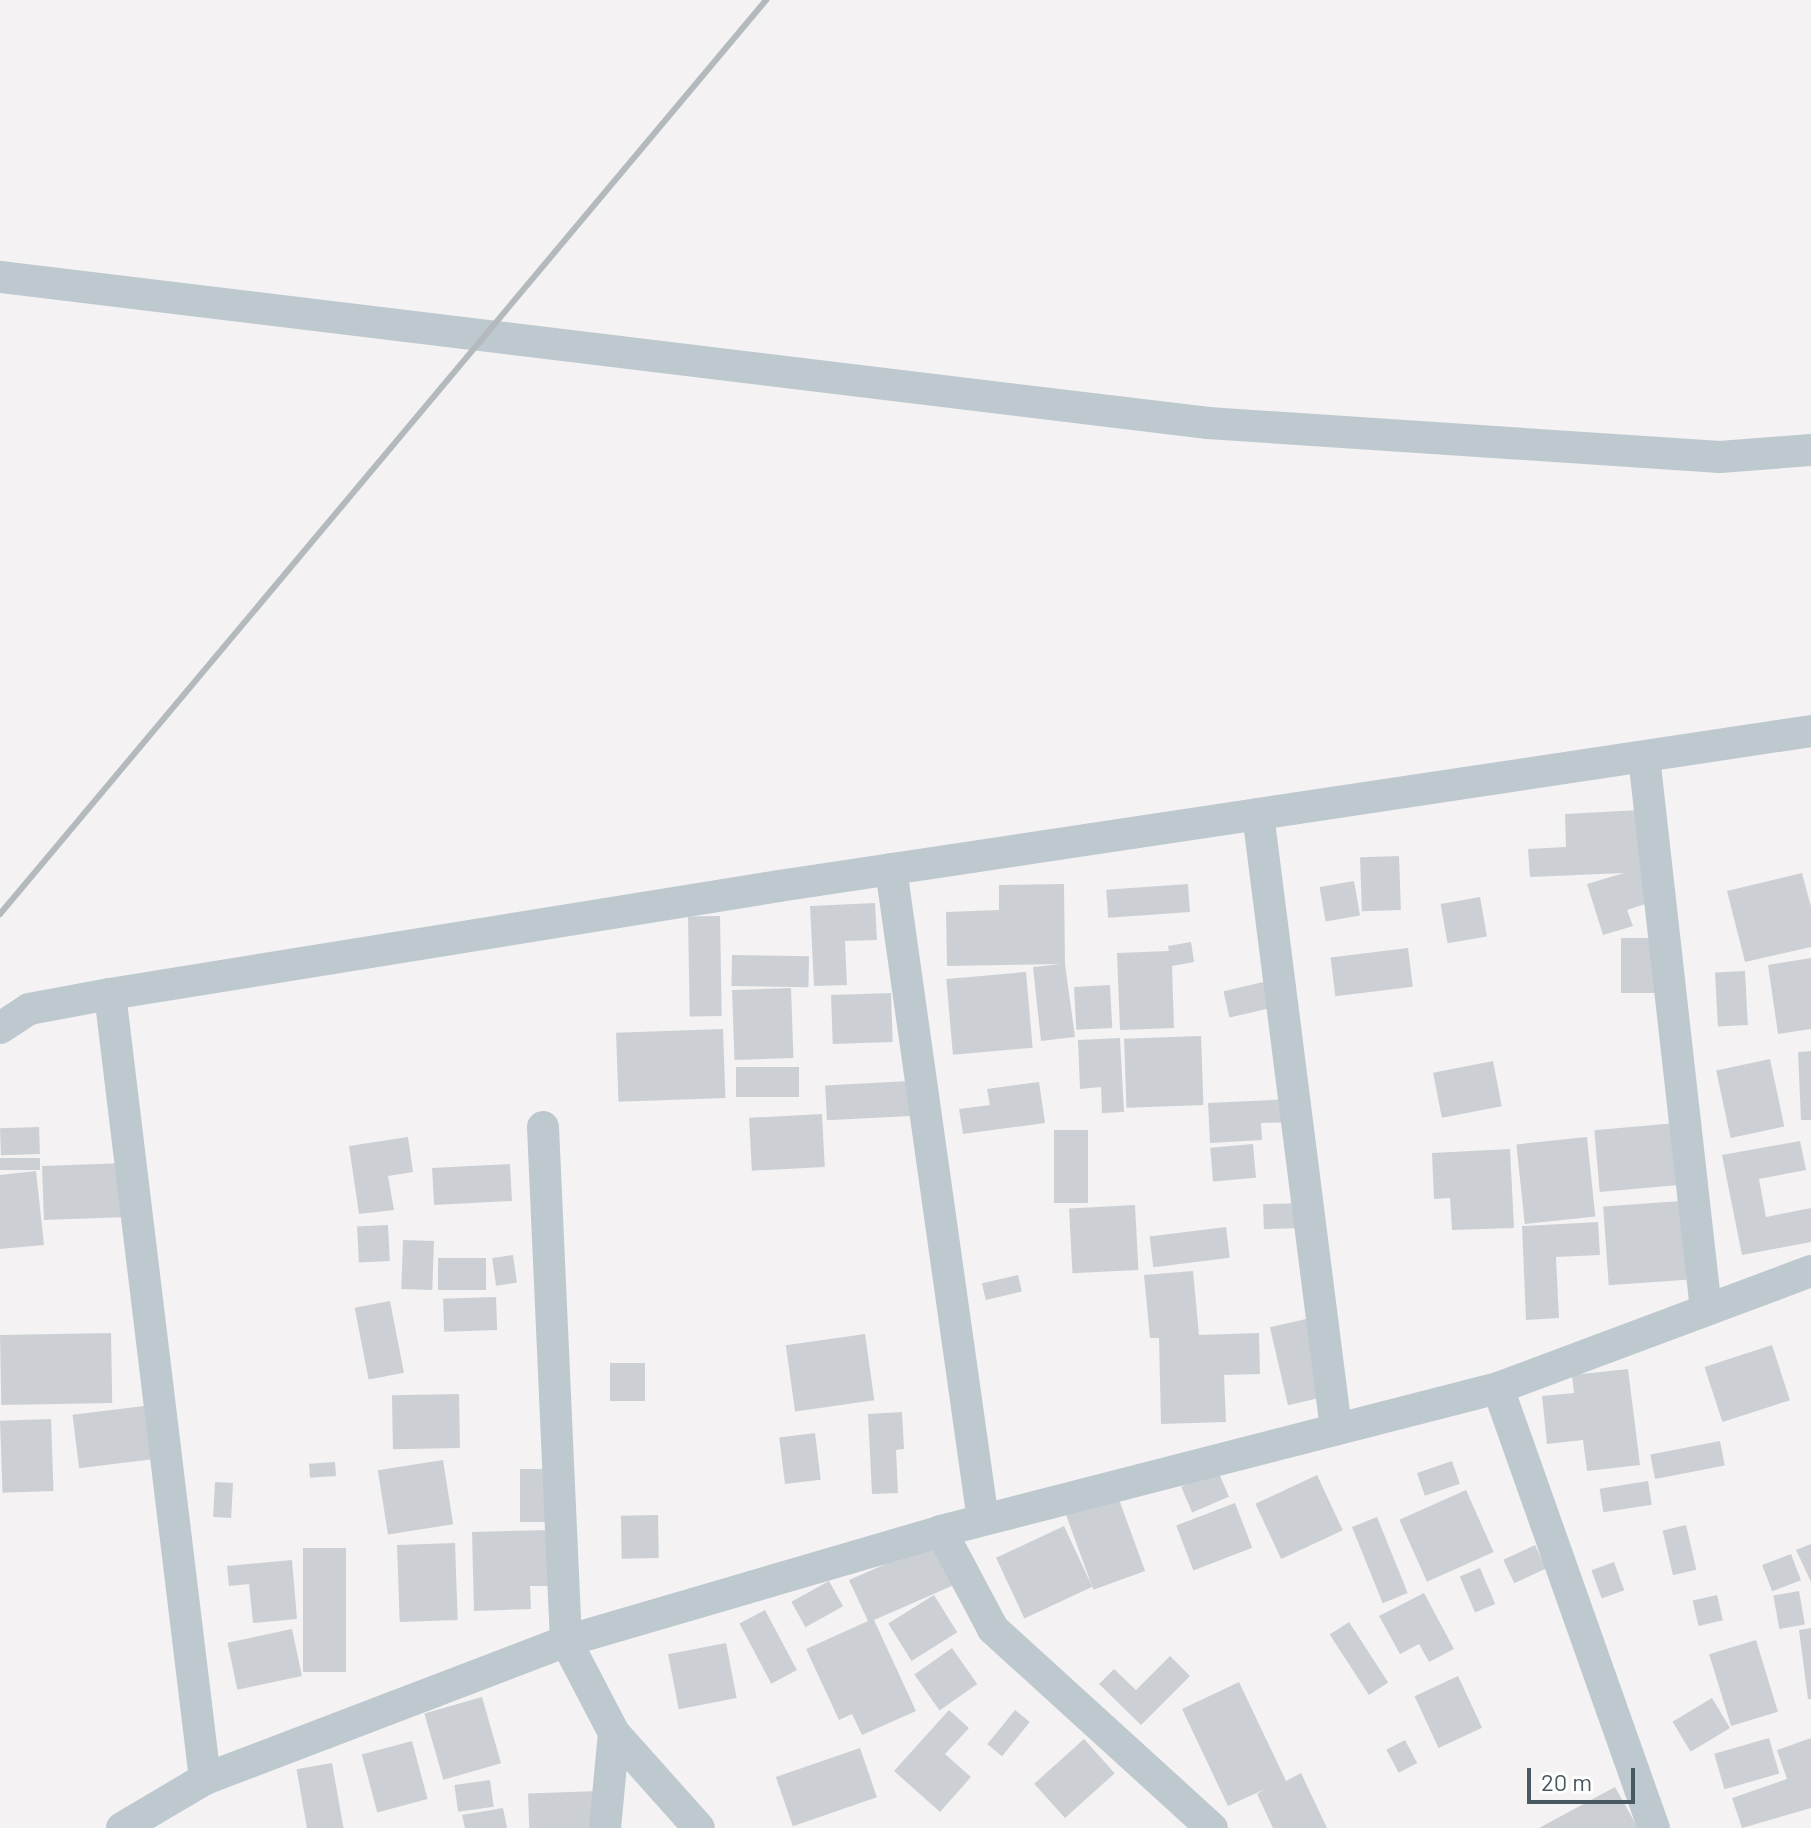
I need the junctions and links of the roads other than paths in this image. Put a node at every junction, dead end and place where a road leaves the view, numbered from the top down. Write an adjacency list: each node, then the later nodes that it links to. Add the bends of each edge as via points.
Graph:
1 (0, 277): 2 (street, via 1208,423 1720,457)
2 (1811, 450)
3 (1811, 731): 4 (street)
4 (1644, 757): 5 (street); 11 (street)
5 (1258, 814): 6 (street); 13 (street)
6 (891, 869): 7 (street); 14 (street)
7 (110, 994): 8 (street, via 29,1009); 18 (street)
8 (0, 1028)
9 (543, 1127): 16 (street)
10 (1811, 1271): 11 (street)
11 (1706, 1310): 12 (street)
12 (1498, 1388): 13 (street); 24 (street)
13 (1336, 1429): 14 (street)
14 (983, 1520): 15 (street)
15 (941, 1531): 16 (street); 23 (street, via 993,1629)
16 (566, 1641): 17 (street); 18 (street)
17 (614, 1733): 21 (street); 22 (street)
18 (205, 1779): 19 (street)
19 (158, 1819): 20 (street)
20 (122, 1828)
21 (605, 1828)
22 (699, 1828)
23 (1212, 1828)
24 (1654, 1828)

